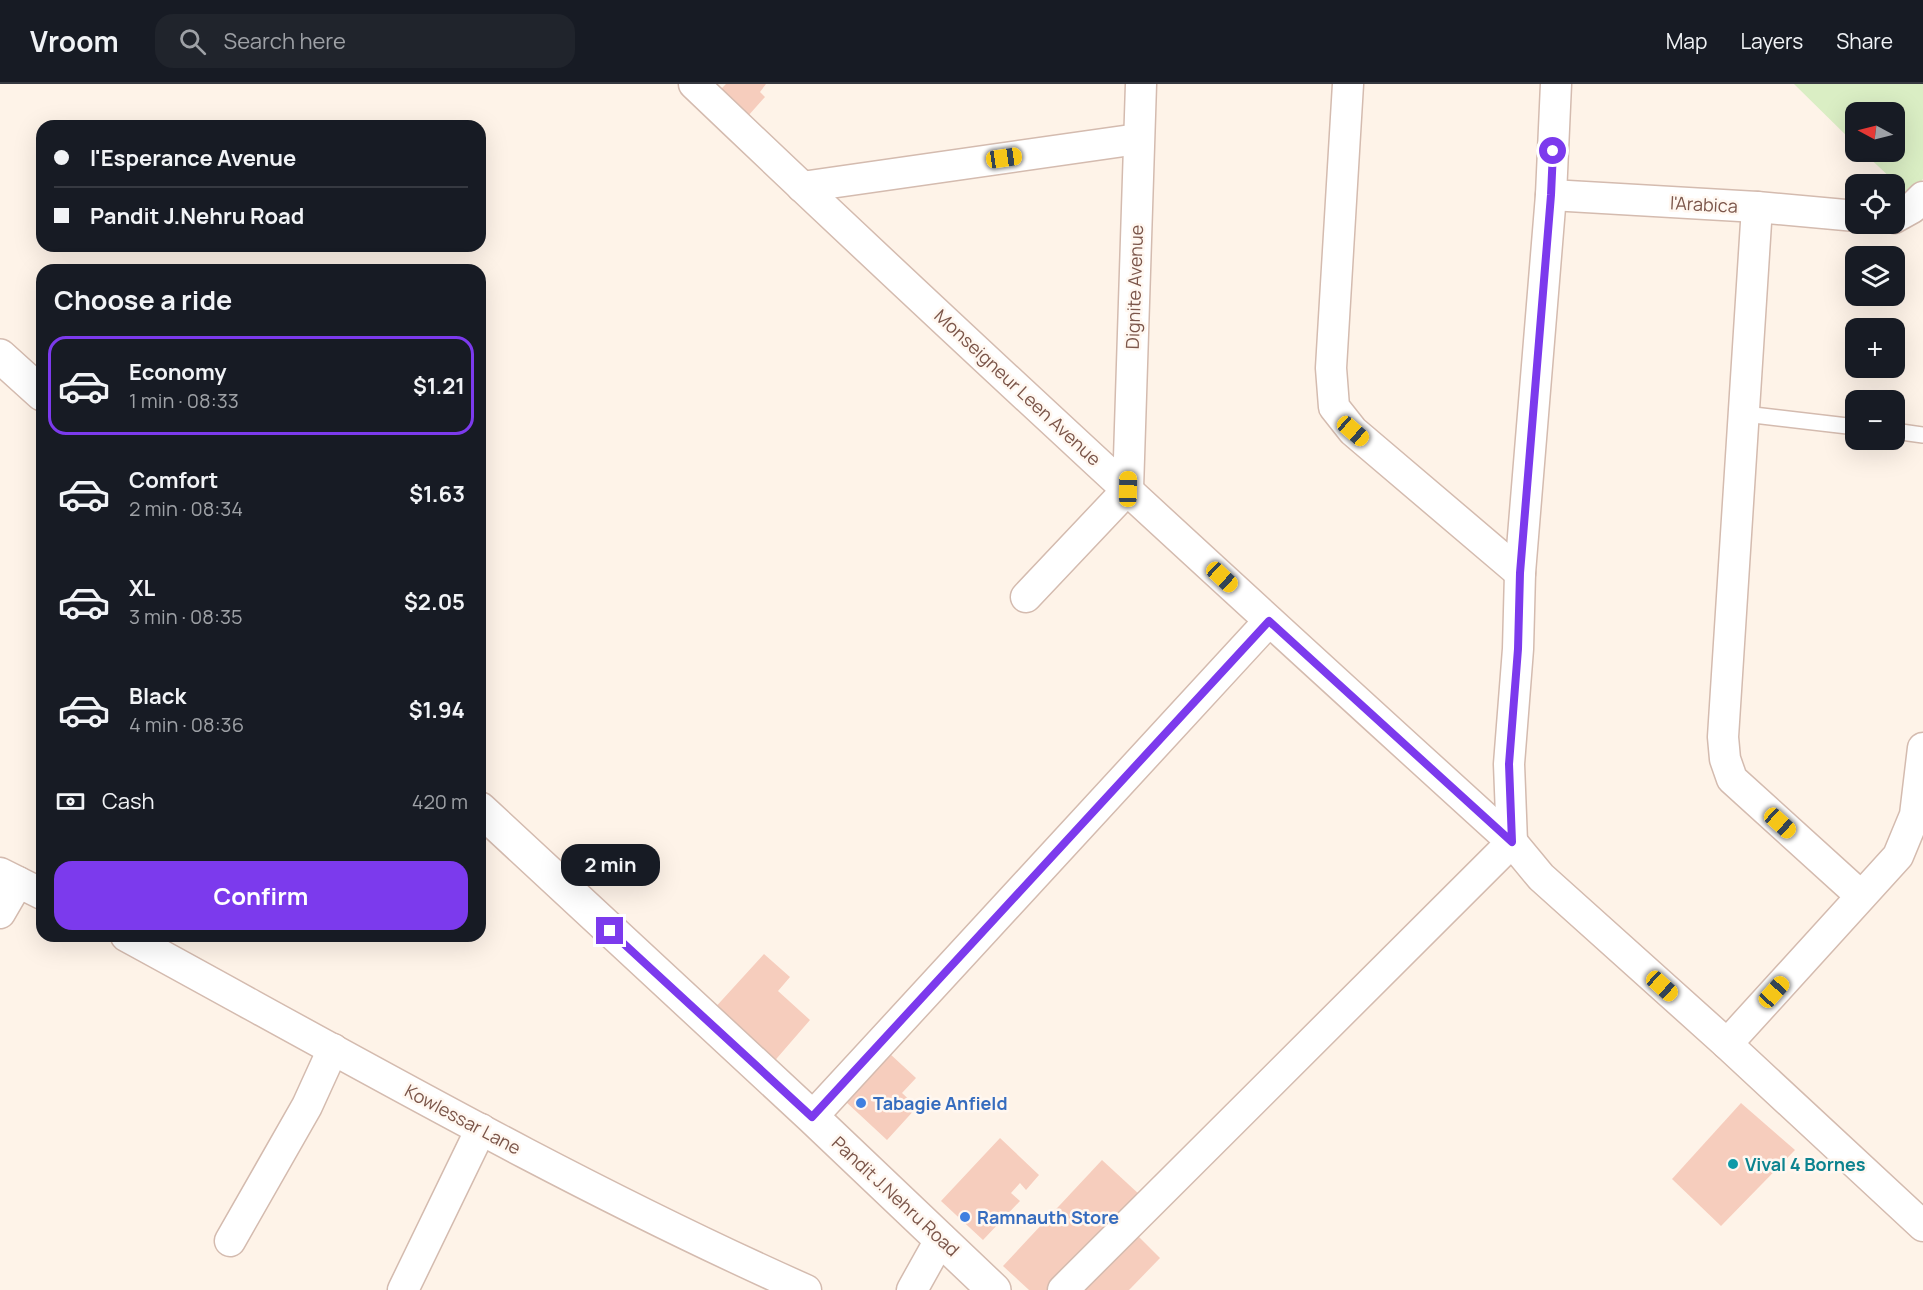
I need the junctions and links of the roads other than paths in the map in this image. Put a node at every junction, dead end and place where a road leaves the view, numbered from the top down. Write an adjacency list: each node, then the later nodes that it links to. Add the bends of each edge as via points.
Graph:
1 (694, 84): 6 (street, Monseigneur Leen Avenue)
2 (1141, 84): 5 (street, Dignite Avenue)
3 (1348, 84): 19 (street, via 1331,368 1334,407 1353,431)
4 (1556, 84): 7 (street)
5 (1138, 139): 6 (street); 18 (street, Dignite Avenue)
6 (802, 187): 18 (street, Monseigneur Leen Avenue)
7 (1551, 195): 9 (street, l'Arabica); 19 (street)
8 (1923, 197): 10 (street)
9 (1757, 207): 11 (street, l'Arabica); 14 (street)
10 (1905, 212)
11 (1845, 215)
12 (0, 356): 13 (street)
13 (36, 389)
14 (1745, 414): 15 (lane); 26 (street, via 1723,737 1725,759 1732,779)
15 (1845, 426)
16 (1905, 433): 17 (lane)
17 (1923, 435)
18 (1128, 489): 20 (street); 21 (street, Monseigneur Leen Avenue)
19 (1520, 573): 24 (street, via 1509,764)
20 (1026, 597)
21 (1269, 621): 24 (street, Monseigneur Leen Avenue); 31 (street)
22 (1923, 748): 26 (street, via 1915,815 1898,856)
23 (486, 815): 31 (street, Pandit J.Nehru Road)
24 (1512, 842): 29 (street, Monseigneur Leen Avenue, via 1541,878); 40 (street)
25 (20, 883): 27 (street)
26 (1861, 896): 29 (street)
27 (0, 913)
28 (137, 942): 30 (street, Kowlessar Lane)
29 (1727, 1044): 33 (street, Monseigneur Leen Avenue)
30 (333, 1049): 32 (street, Kowlessar Lane); 35 (street, via 307,1106)
31 (812, 1117): 34 (street, Pandit J.Nehru Road)
32 (481, 1129): 36 (street); 37 (street, Kowlessar Lane, via 731,1257)
33 (1923, 1226)
34 (941, 1238): 38 (street); 39 (street, Pandit J.Nehru Road)
35 (230, 1241)
36 (403, 1290)
37 (806, 1290)
38 (912, 1290)
39 (994, 1290)
40 (1063, 1290)

